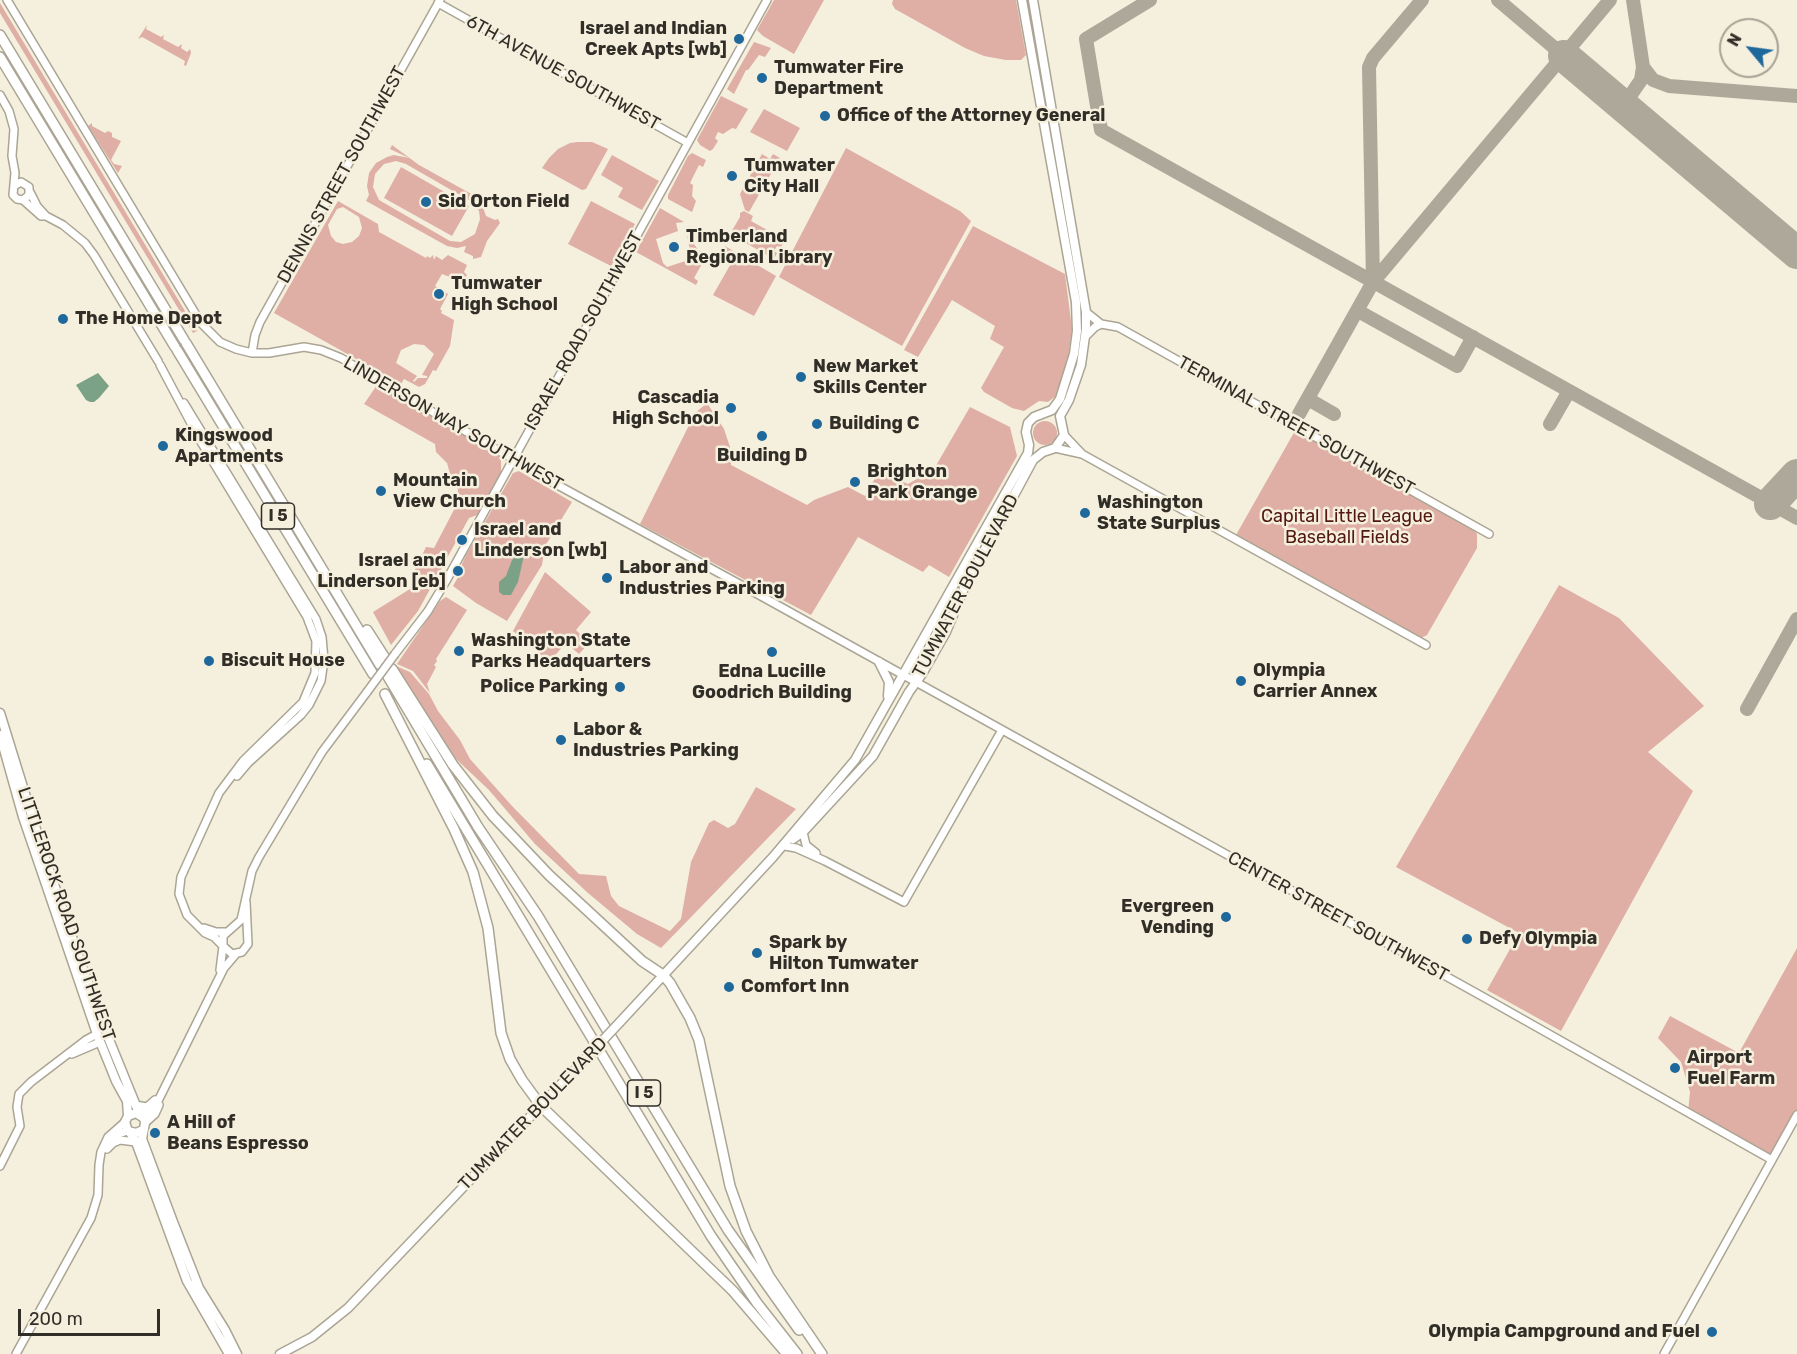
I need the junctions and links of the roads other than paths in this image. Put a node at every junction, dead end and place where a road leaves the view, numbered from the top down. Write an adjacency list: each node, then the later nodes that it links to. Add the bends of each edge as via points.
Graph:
1 (7, 0): 19 (street, LINDERSON WAY SOUTHWEST, via 201,323 220,342)
2 (767, 0): 9 (street, ISRAEL ROAD SOUTHWEST)
3 (1022, 0): 21 (main road, via 1076,302 1077,330)
4 (1033, 0): 16 (main road)
5 (439, 1): 9 (street, 6TH AVENUE SOUTHWEST); 19 (street, DENNIS STREET SOUTHWEST, via 260,322)
6 (0, 34): 33 (highway, I 5)
7 (0, 57): 35 (highway, I 5)
8 (0, 95): 10 (street, via 12,120)
9 (688, 143): 29 (street, ISRAEL ROAD SOUTHWEST)
10 (15, 173): 11 (street); 12 (street)
11 (24, 183): 12 (street); 13 (street)
12 (14, 186): 14 (street, via 14,197)
13 (30, 192): 14 (street); 15 (street)
14 (22, 200): 15 (street, via 36,213)
15 (46, 216): 20 (street, via 73,232 90,250)
16 (1086, 312): 17 (street, TERMINAL STREET SOUTHWEST); 18 (main road)
17 (1101, 324): 18 (street); 30 (street, TERMINAL STREET SOUTHWEST, via 1118,327)
18 (1086, 336): 21 (main road, via 1081,365)
19 (252, 353): 29 (street, LINDERSON WAY SOUTHWEST, via 304,347 330,353)
20 (158, 361)
21 (1066, 393): 22 (main road); 23 (main road)
22 (1044, 414): 23 (main road); 25 (main road, via 1028,423)
23 (1061, 424): 24 (main road)
24 (1064, 435): 26 (main road); 28 (street)
25 (1028, 442): 27 (main road); 31 (main road, TUMWATER BOULEVARD, via 1026,457)
26 (1055, 448): 27 (main road); 28 (street)
27 (1043, 452): 37 (main road, TUMWATER BOULEVARD, via 1033,460 965,586 946,632)
28 (1082, 453): 32 (street)
29 (513, 459): 34 (street, LINDERSON WAY SOUTHWEST); 49 (street, ISRAEL ROAD SOUTHWEST, bridge, via 428,611 322,752 252,871)
30 (1490, 534)
31 (940, 611): 36 (main road, TUMWATER BOULEVARD); 37 (main road, via 939,628 915,674)
32 (1426, 645)
33 (383, 661)
34 (879, 662): 36 (street, LINDERSON WAY SOUTHWEST); 40 (main road, via 889,682)
35 (373, 674)
36 (903, 675): 37 (street, CENTER STREET SOUTHWEST); 40 (main road, TUMWATER BOULEVARD)
37 (915, 682): 42 (street, CENTER STREET SOUTHWEST); 45 (main road, TUMWATER BOULEVARD, via 873,756)
38 (379, 685): 39 (highway, I 5)
39 (385, 694): 62 (highway, via 474,872 486,914 497,1014 504,1042 514,1066); 77 (highway, I 5, via 711,1236)
40 (888, 702): 47 (main road, TUMWATER BOULEVARD, via 855,760)
41 (0, 712): 63 (main road, LITTLEROCK ROAD SOUTHWEST, via 83,969)
42 (1002, 730): 48 (street, via 904,902); 69 (street, CENTER STREET SOUTHWEST)
43 (0, 735): 60 (main road, LITTLEROCK ROAD SOUTHWEST, via 20,807)
44 (218, 799): 44 (street, via 248,763 309,705 321,681 323,644 316,619 160,365 201,442 307,617 316,641 315,672 303,702 243,761); 50 (street, via 180,886 183,909)
45 (803, 832): 46 (main road, TUMWATER BOULEVARD); 48 (street, via 806,845)
46 (785, 846): 47 (main road, TUMWATER BOULEVARD); 48 (street)
47 (773, 858): 58 (main road, TUMWATER BOULEVARD)
48 (825, 861)
49 (246, 902): 51 (street, ISRAEL ROAD SOUTHWEST, via 241,920); 53 (street, ISRAEL ROAD SOUTHWEST)
50 (196, 926): 52 (street); 55 (street)
51 (233, 928): 52 (street); 53 (street, via 241,929)
52 (225, 932): 55 (street)
53 (248, 938): 54 (street); 56 (street, via 247,948)
54 (256, 945)
55 (223, 946): 56 (street, via 228,952); 59 (street)
56 (239, 953): 57 (street); 59 (street, via 227,962)
57 (252, 954)
58 (663, 975): 62 (main road, TUMWATER BOULEVARD, bridge); 78 (highway, via 683,1003 699,1040 728,1178 746,1231 769,1276); 78 (highway, I 5, via 642,961 549,875 493,816 389,672 478,827 538,916 728,1230 772,1295)
59 (216, 984): 61 (street)
60 (99, 1038): 65 (main road, LITTLEROCK ROAD SOUTHWEST, via 127,1101); 71 (street, via 86,1040 19,1094 20,1126)
61 (162, 1094): 63 (street, via 154,1108); 66 (street, via 158,1110)
62 (541, 1106): 75 (main road, TUMWATER BOULEVARD, via 348,1308 312,1337); 76 (highway, via 720,1278)
63 (138, 1111): 65 (main road); 66 (main road, LITTLEROCK ROAD SOUTHWEST)
64 (1797, 1115): 69 (street)
65 (127, 1125): 66 (main road, via 136,1133); 67 (main road, LITTLEROCK ROAD SOUTHWEST); 68 (street); 70 (street, via 108,1137)
66 (144, 1127): 74 (main road, LITTLEROCK ROAD SOUTHWEST, via 142,1139 200,1288)
67 (136, 1142): 68 (street, via 120,1140); 73 (main road, LITTLEROCK ROAD SOUTHWEST, via 187,1281)
68 (107, 1149): 70 (street)
69 (1772, 1160): 79 (street)
70 (99, 1165): 72 (street, via 98,1195 91,1218)
71 (0, 1166)
72 (16, 1354)
73 (229, 1354)
74 (237, 1354)
75 (280, 1354)
76 (787, 1354)
77 (797, 1354)
78 (820, 1354)
79 (1664, 1354)

